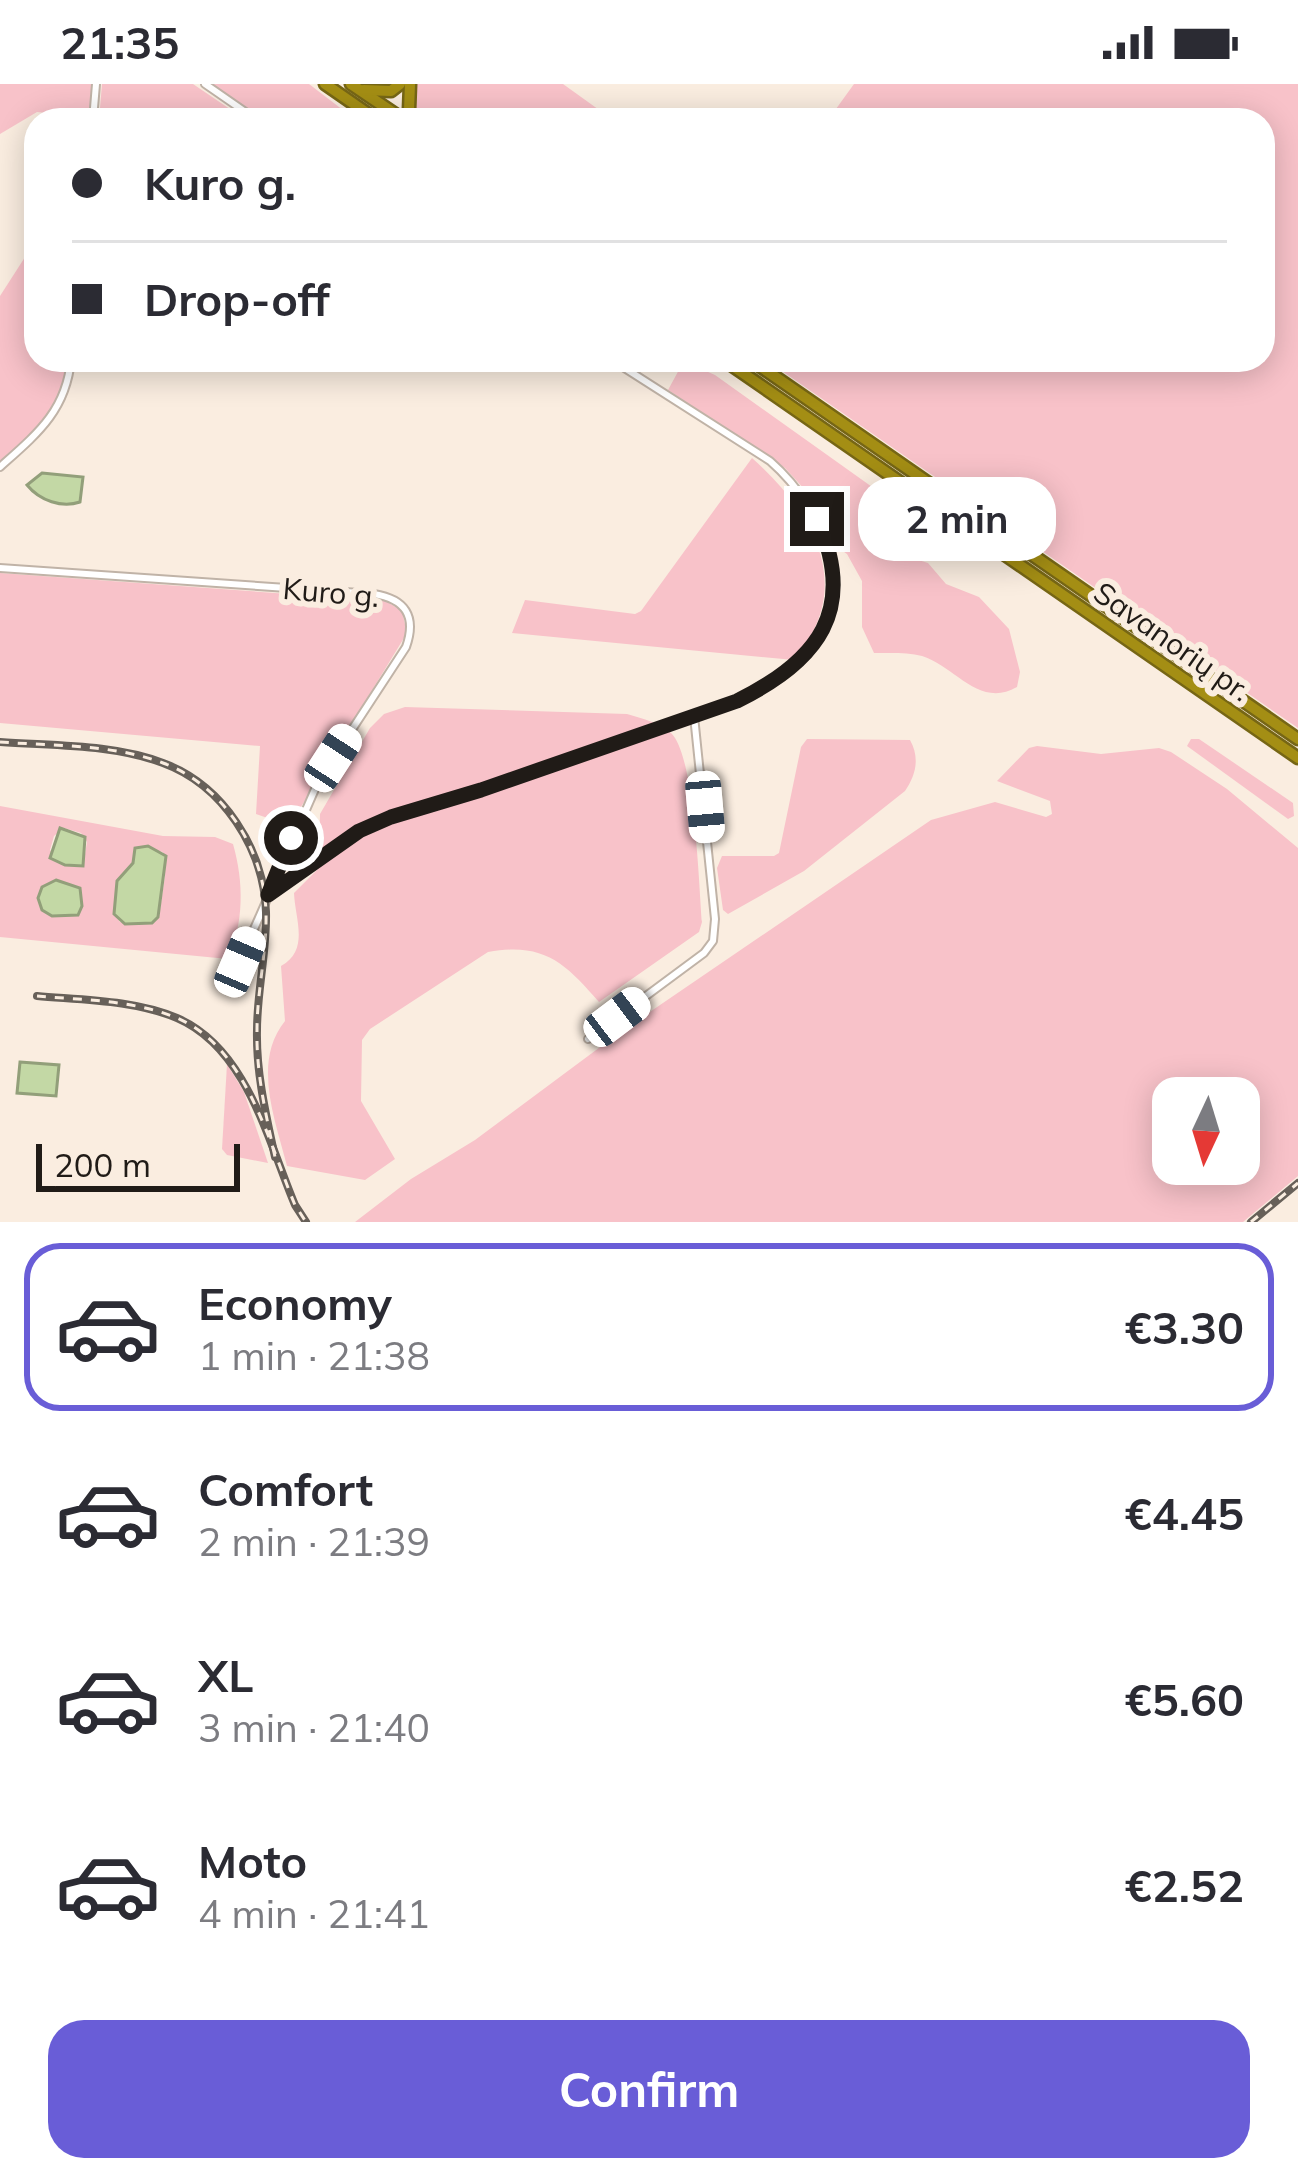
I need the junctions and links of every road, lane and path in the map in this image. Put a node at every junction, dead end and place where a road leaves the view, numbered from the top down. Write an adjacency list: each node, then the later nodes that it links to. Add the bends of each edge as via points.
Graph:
1 (205, 84): 5 (street)
2 (325, 84): 6 (highway)
3 (400, 84): 4 (highway, via 391,91)
4 (356, 87): 7 (highway)
5 (240, 108)
6 (360, 108)
7 (387, 108)
8 (69, 372): 12 (street, via 56,414)
9 (631, 372): 14 (street, via 793,481 831,554 834,586 814,645 773,683)
10 (741, 372): 16 (highway, Savanorių pr.)
11 (769, 372): 15 (highway, Savanorių pr.)
12 (0, 467)
13 (0, 568): 17 (street, Kuro g., via 374,594 406,609 406,646 319,780)
14 (694, 716): 17 (street, via 391,817); 19 (street, via 712,941)
15 (1298, 739)
16 (1298, 758)
17 (268, 895): 18 (street, Kuro g.)
18 (240, 962)
19 (588, 1039)

